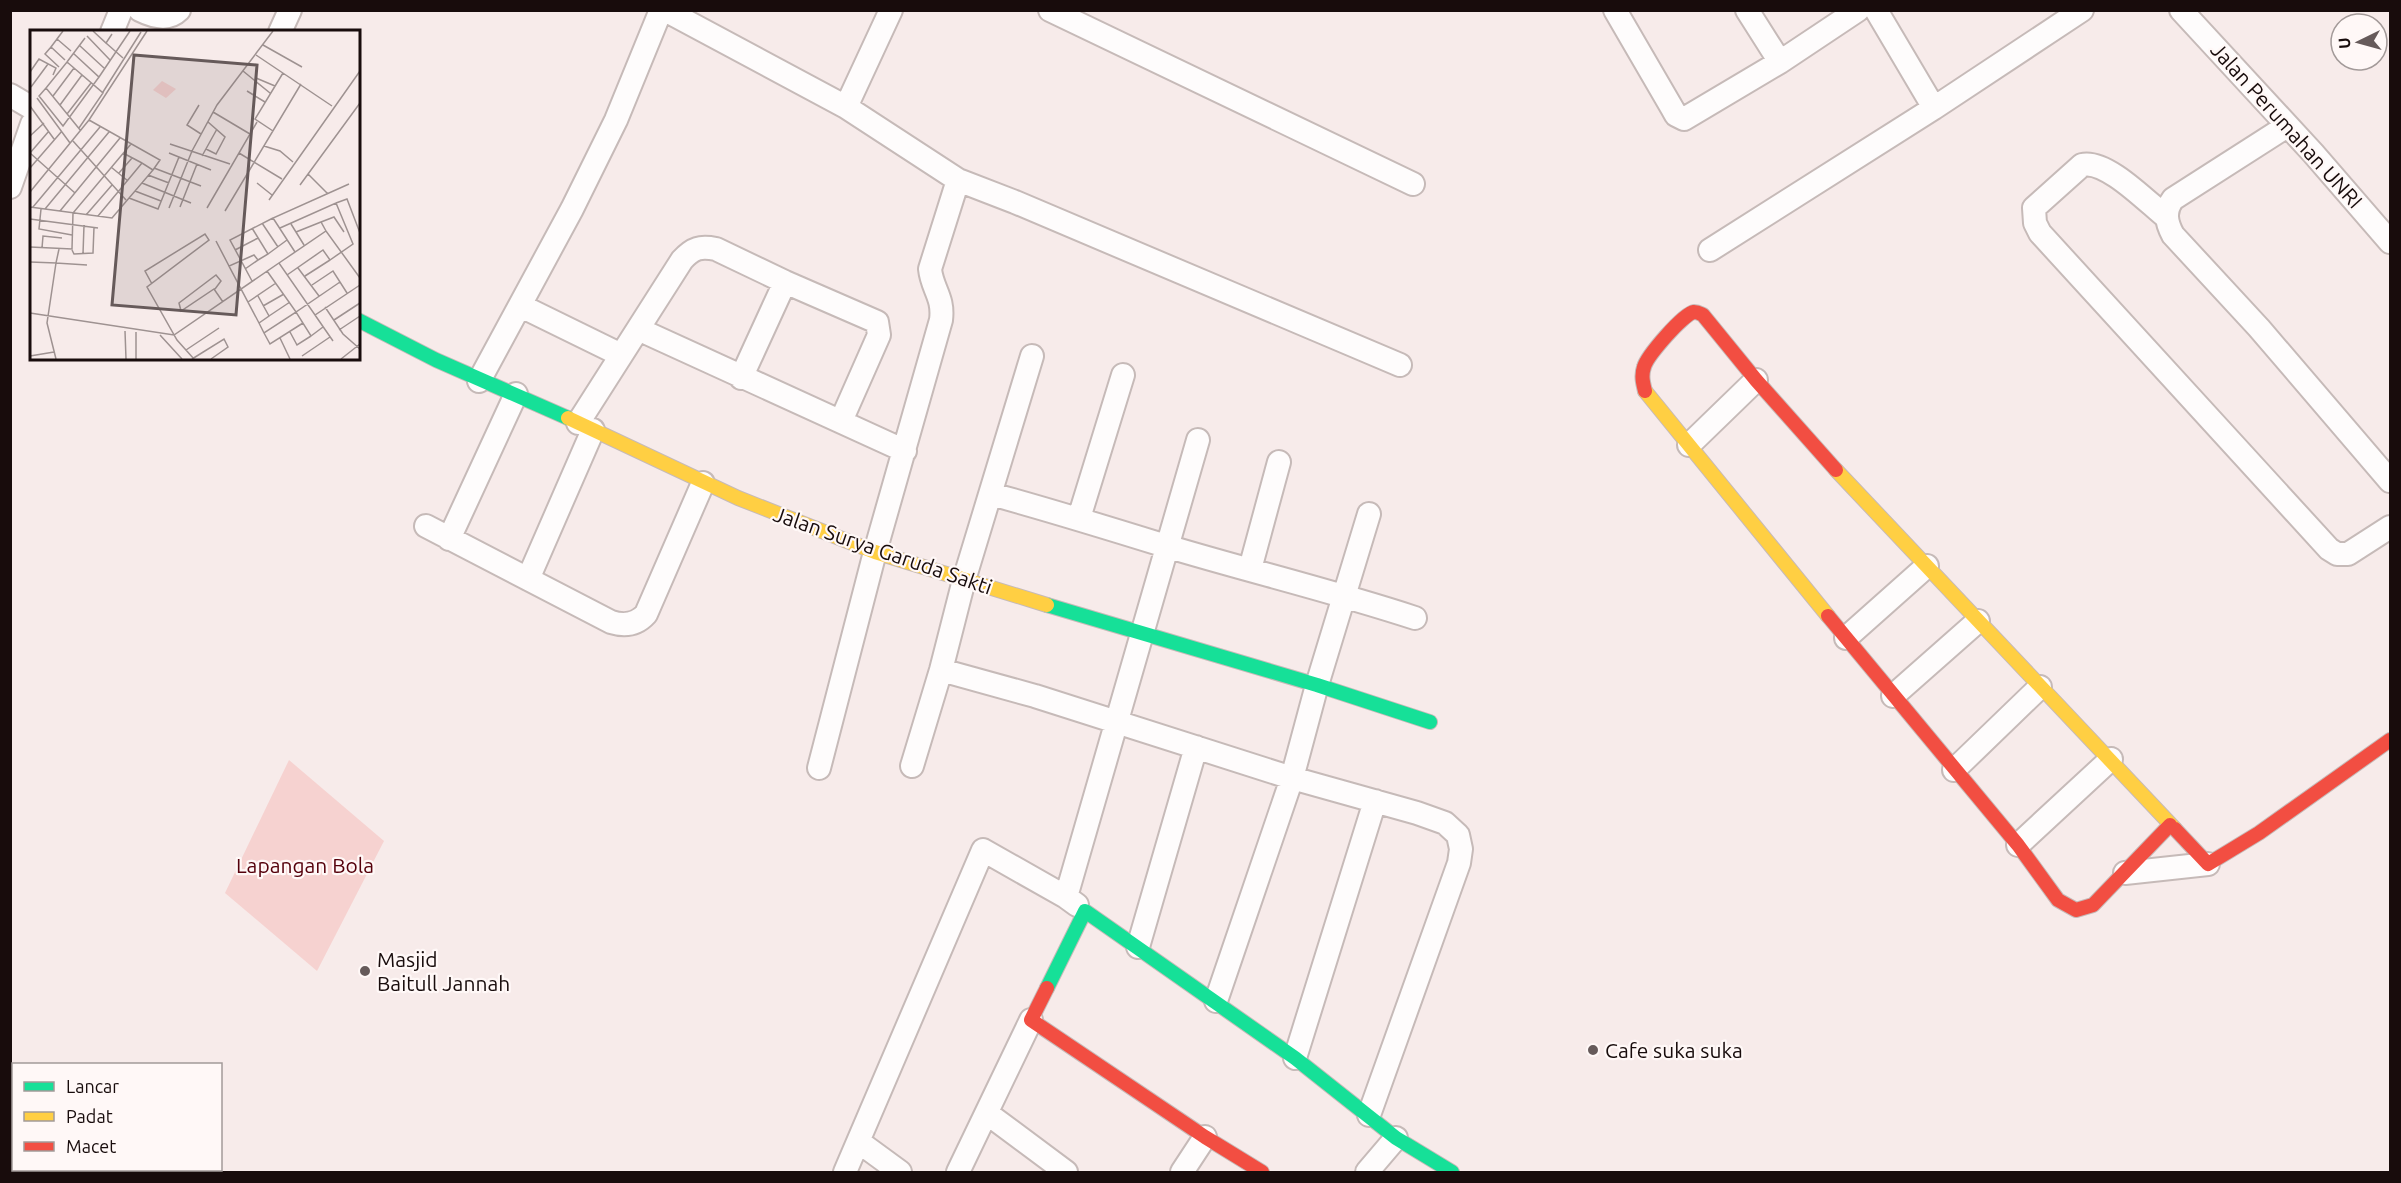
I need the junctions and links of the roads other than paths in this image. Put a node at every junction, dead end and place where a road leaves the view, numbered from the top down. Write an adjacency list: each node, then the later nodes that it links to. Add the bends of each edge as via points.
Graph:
1 (121, 10): 14 (street)
2 (141, 10): 3 (street, via 155,16 172,16)
3 (179, 10)
4 (290, 10): 15 (street)
5 (663, 10): 19 (street); 30 (street, via 616,120)
6 (891, 10): 19 (street)
7 (1050, 10): 24 (street)
8 (1615, 10): 16 (street, via 1671,108 1681,118 1692,116)
9 (1747, 10): 16 (street)
10 (1858, 10): 16 (street)
11 (1876, 10): 20 (street)
12 (2082, 10): 20 (street)
13 (2181, 10): 21 (street, Jalan Perumahan UNRI)
14 (113, 30)
15 (281, 30)
16 (1780, 62)
17 (10, 95): 18 (street)
18 (30, 107)
19 (846, 107): 23 (street)
20 (1934, 108): 28 (street)
21 (2287, 126): 26 (street, via 2174,199); 27 (street, Jalan Perumahan UNRI)
22 (30, 130): 25 (street)
23 (958, 180): 35 (street); 45 (street, via 932,259 932,280 942,313)
24 (1413, 184)
25 (10, 187)
26 (2166, 217): 47 (street, via 2173,235); 53 (street, via 2107,170 2090,163 2082,165 2034,208 2040,233 2329,549 2348,554)
27 (2391, 242)
28 (1710, 250)
29 (785, 282): 32 (street, via 716,249 695,248 682,260); 37 (street); 41 (street, via 868,317 879,326 879,335)
30 (521, 306): 33 (street); 39 (street)
31 (360, 321): 39 (street, Jalan Surya Garuda Sakti)
32 (638, 329): 33 (street); 37 (street)
33 (621, 355): 42 (street)
34 (1032, 356): 49 (street)
35 (1400, 365)
36 (1123, 375): 51 (street)
37 (741, 378): 41 (street)
38 (1756, 380): 44 (street); 44 (street, via 1703,315 1691,313 1650,355 1641,370 1645,390); 57 (street)
39 (479, 381): 40 (street, Jalan Surya Garuda Sakti)
40 (516, 394): 42 (street, Jalan Surya Garuda Sakti); 54 (street)
41 (841, 421): 45 (street)
42 (585, 426): 48 (street, Jalan Surya Garuda Sakti); 59 (street)
43 (1198, 440): 55 (street)
44 (1689, 445): 65 (street)
45 (905, 451): 56 (street)
46 (1279, 462): 58 (street)
47 (2391, 481)
48 (704, 483): 56 (street, Jalan Surya Garuda Sakti); 59 (street, via 640,621 620,625 610,622)
49 (991, 494): 51 (street); 60 (street)
50 (1369, 514): 61 (street)
51 (1079, 518): 55 (street)
52 (426, 526): 54 (street)
53 (2391, 527)
54 (449, 539): 59 (street)
55 (1167, 546): 58 (street); 64 (street)
56 (875, 552): 60 (street, Jalan Surya Garuda Sakti); 76 (street)
57 (1927, 566): 63 (street); 65 (street)
58 (1250, 568): 61 (street)
59 (528, 579)
60 (964, 580): 64 (street, Jalan Surya Garuda Sakti); 66 (street)
61 (1344, 594): 62 (street); 67 (street)
62 (1415, 618)
63 (1978, 621): 68 (street); 69 (street)
64 (1142, 635): 67 (street, Jalan Surya Garuda Sakti); 71 (street)
65 (1846, 638): 69 (street)
66 (941, 670): 71 (street); 75 (street)
67 (1317, 686): 70 (street, Jalan Surya Garuda Sakti); 78 (street)
68 (2040, 687): 74 (street); 77 (street)
69 (1893, 696): 77 (street)
70 (1430, 722)
71 (1116, 723): 73 (street); 84 (street)
72 (2391, 740): 82 (street)
73 (1196, 747): 78 (street); 86 (street)
74 (2110, 759): 80 (street); 81 (street)
75 (912, 766)
76 (819, 768)
77 (1954, 770): 81 (street)
78 (1292, 778): 79 (street); 87 (street)
79 (1375, 801): 89 (street); 91 (street, via 1445,823 1458,835 1461,849)
80 (2170, 825): 82 (street); 83 (street)
81 (2018, 845): 83 (street, via 2058,900 2076,910 2092,905)
82 (2208, 864): 83 (street)
83 (2125, 873)
84 (1066, 897): 85 (street); 94 (street, via 983,849)
85 (1085, 911): 86 (street); 88 (street)
86 (1138, 947): 87 (street)
87 (1216, 1001): 89 (street)
88 (1031, 1020): 90 (street); 92 (street)
89 (1295, 1058): 91 (street)
90 (988, 1114): 97 (street); 98 (street)
91 (1369, 1115): 93 (street)
92 (1205, 1137): 99 (street); 100 (street)
93 (1396, 1138): 101 (street); 102 (street)
94 (859, 1142): 95 (street); 96 (street)
95 (845, 1173)
96 (900, 1173)
97 (958, 1173)
98 (1066, 1173)
99 (1182, 1173)
100 (1262, 1173)
101 (1367, 1173)
102 (1452, 1173)

